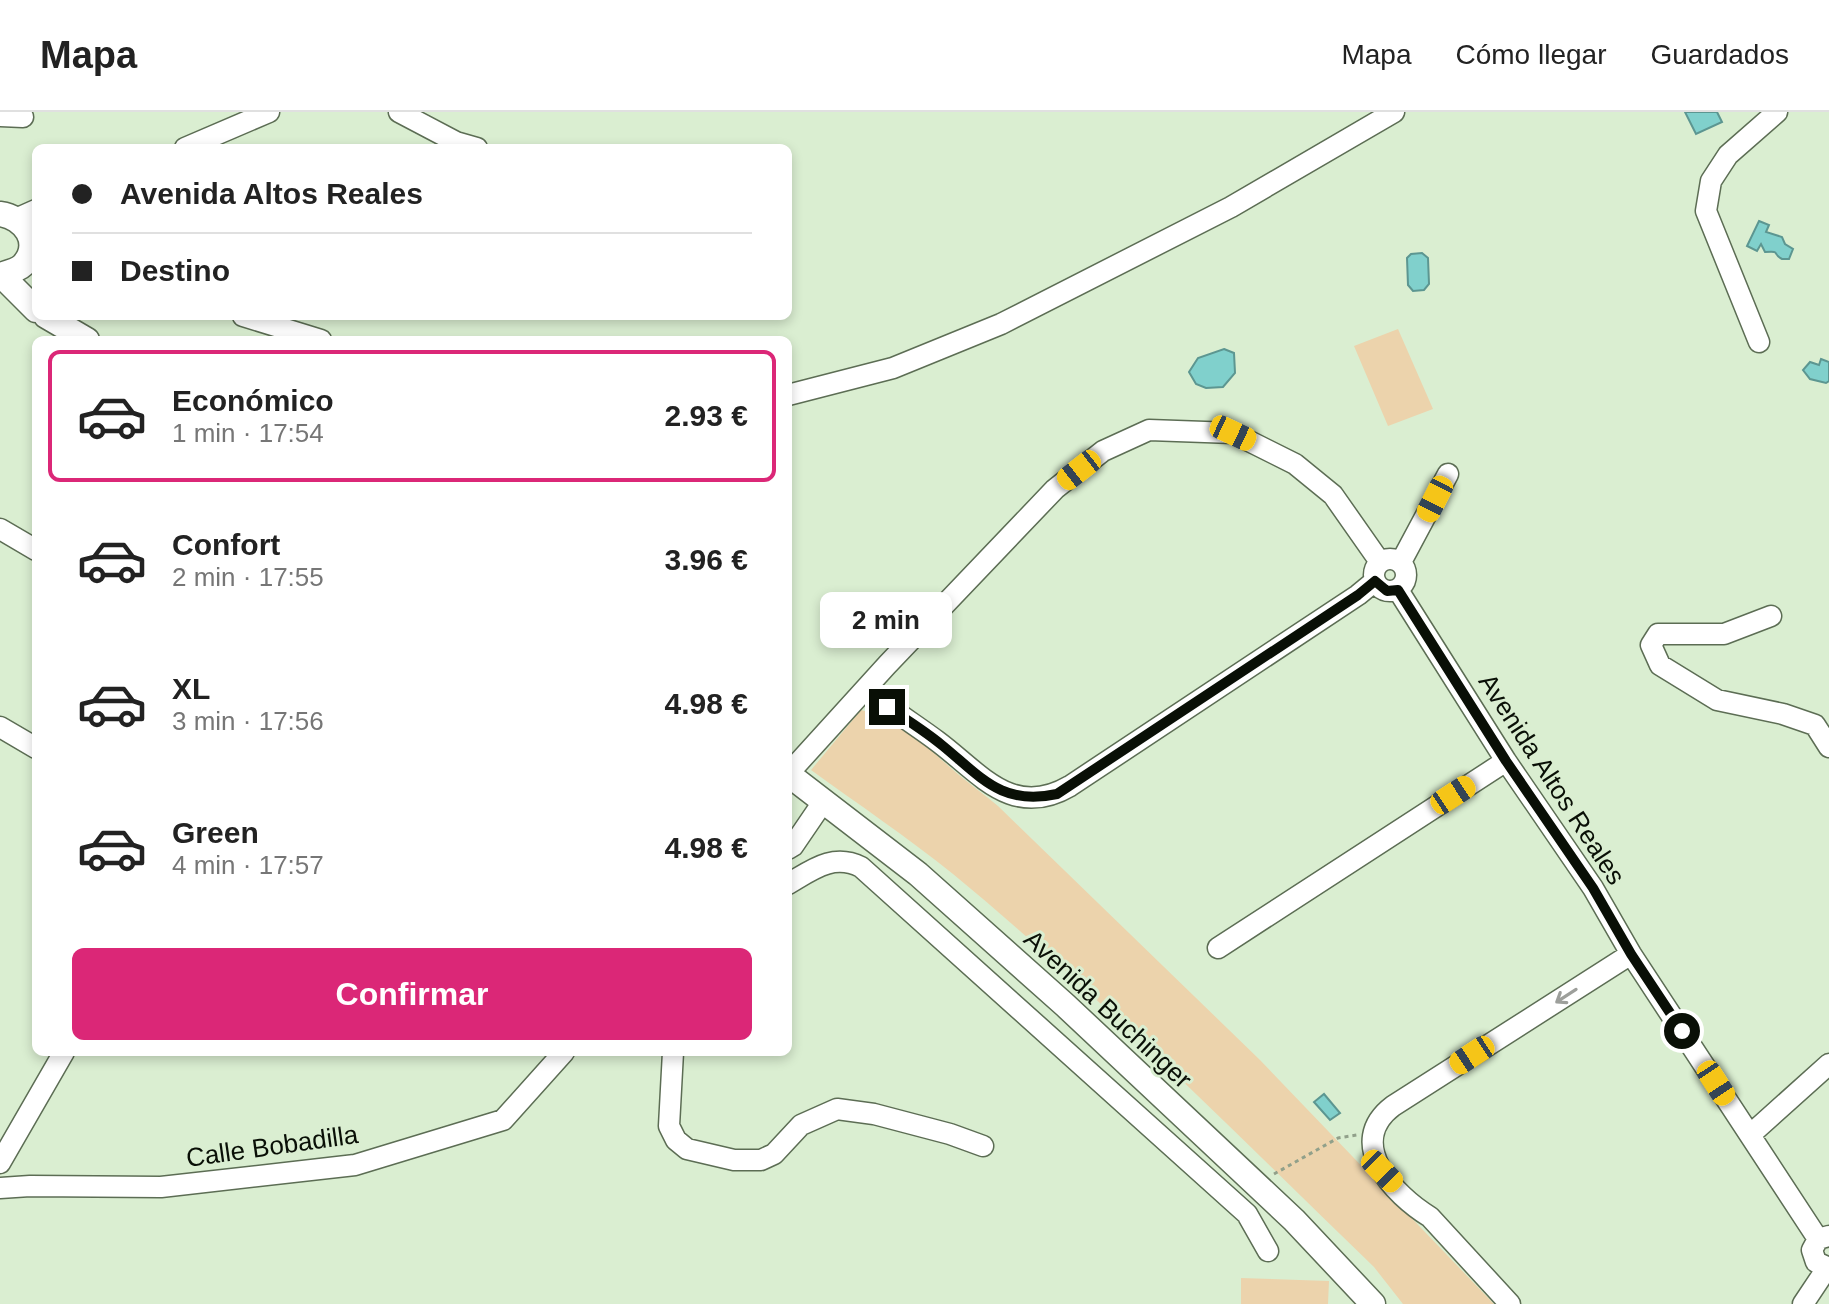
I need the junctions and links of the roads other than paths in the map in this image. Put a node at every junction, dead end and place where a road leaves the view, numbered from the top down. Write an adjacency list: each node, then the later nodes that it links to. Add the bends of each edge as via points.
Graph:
1 (269, 112): 5 (street)
2 (399, 112): 6 (street)
3 (1394, 112): 17 (street, via 1231,207 1001,324 893,368)
4 (1777, 112): 16 (street, via 1728,155 1711,181 1706,211)
5 (194, 144)
6 (463, 144)
7 (18, 214): 8 (street)
8 (32, 241)
9 (32, 254): 10 (street, via 22,267)
10 (0, 275): 11 (street)
11 (32, 306)
12 (53, 320): 14 (street)
13 (256, 320): 15 (street)
14 (80, 336)
15 (308, 336)
16 (1759, 342)
17 (792, 394)
18 (1448, 474): 21 (street)
19 (0, 529): 20 (street)
20 (32, 548)
21 (1385, 568): 23 (street, via 1345,604 1057,794 1021,797 1003,792); 23 (street, via 1333,495 1295,464 1233,433 1149,430 1103,451 1055,489); 27 (street, Avenida Altos Reales, via 1387,591 1398,590)
22 (1771, 616): 26 (street, via 1724,634 1658,634 1651,645 1660,665 1717,700 1815,725)
23 (868, 689): 28 (street)
24 (0, 727): 25 (street)
25 (32, 746)
26 (1829, 747)
27 (1506, 761): 33 (street); 34 (street, Avenida Altos Reales)
28 (792, 770)
29 (792, 777): 30 (street, Avenida Buchinger)
30 (823, 802): 31 (street); 46 (street, Avenida Buchinger, via 929,884 1065,1005 1294,1220)
31 (792, 847)
32 (792, 882): 44 (street, via 829,862 861,867 1247,1214)
33 (1218, 948)
34 (1631, 954): 39 (street, Avenida Altos Reales); 47 (street, one-way to 47, via 1393,1106 1381,1115 1372,1136 1382,1171)
35 (62, 1056): 41 (street)
36 (560, 1056): 42 (street, Calle Bobadilla, via 503,1120 355,1165 161,1187)
37 (673, 1056): 40 (street, via 669,1126 687,1149 761,1160 774,1154 801,1125 837,1109 874,1114)
38 (1829, 1064): 39 (street)
39 (1750, 1135): 43 (street, Avenida Altos Reales)
40 (983, 1146)
41 (0, 1163)
42 (0, 1188)
43 (1824, 1238): 45 (street, Avenida Altos Reales, via 1812,1250 1816,1262)
44 (1268, 1251)
45 (1828, 1268): 48 (street)
46 (1373, 1304)
47 (1510, 1304)
48 (1803, 1304)

